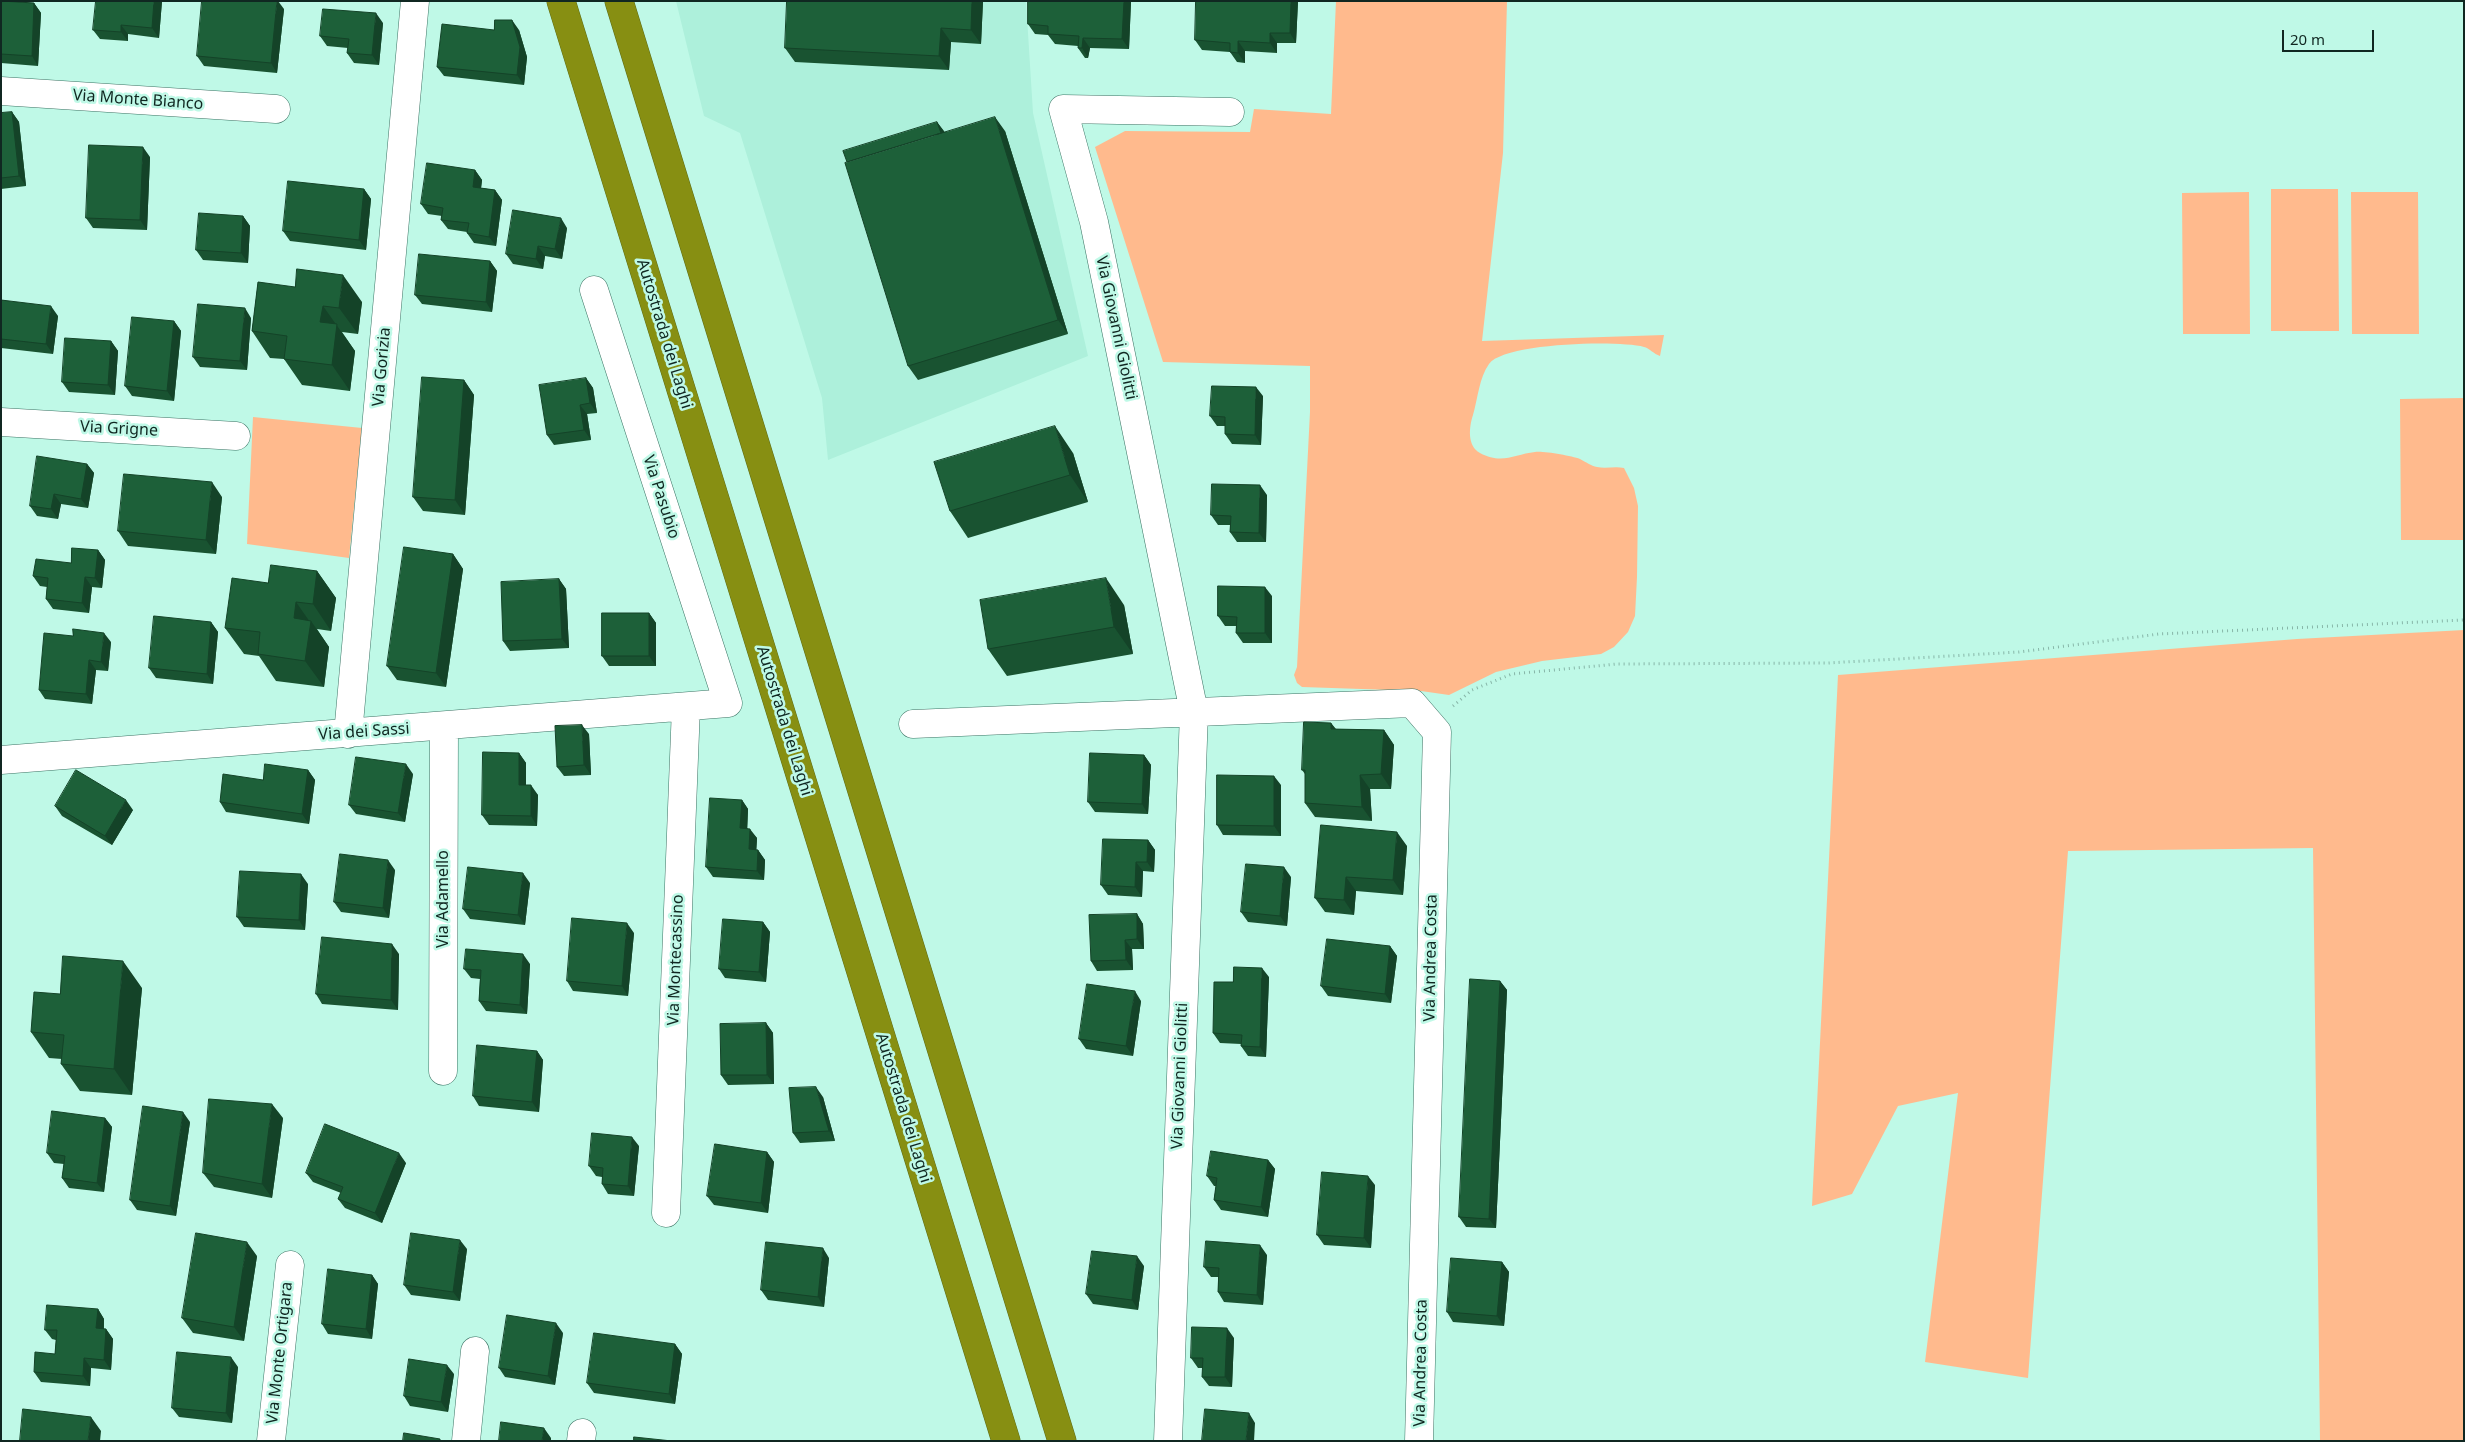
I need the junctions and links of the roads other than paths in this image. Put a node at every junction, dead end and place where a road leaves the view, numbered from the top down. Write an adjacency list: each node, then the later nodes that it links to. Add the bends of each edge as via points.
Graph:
1 (415, 1): 15 (street, Via Gorizia)
2 (561, 1): 23 (highway, Autostrada dei Laghi)
3 (619, 1): 24 (highway)
4 (1, 91): 5 (street, Via Monte Bianco)
5 (276, 109)
6 (1230, 112): 12 (street, Via Giovanni Giolitti, via 1063,109 1094,222)
7 (594, 290): 10 (street, Via Pasubio)
8 (1, 422): 9 (street, Via Grigne)
9 (236, 436)
10 (728, 703): 11 (street, Via dei Sassi)
11 (686, 707): 14 (street, Via dei Sassi); 18 (street, Via Montecassino)
12 (1194, 712): 13 (street); 25 (street, Via Giovanni Giolitti); 26 (street, Via Andrea Costa, via 1412,703 1437,732)
13 (913, 724)
14 (444, 726): 15 (street, Via dei Sassi); 17 (street, Via Adamello)
15 (348, 734): 16 (street, Via dei Sassi)
16 (1, 760)
17 (442, 1071)
18 (666, 1213)
19 (290, 1265): 21 (street, Via Monte Ortigara)
20 (475, 1351): 22 (street)
21 (271, 1441)
22 (466, 1441)
23 (1006, 1441)
24 (1062, 1441)
25 (1168, 1441)
26 (1419, 1441)

